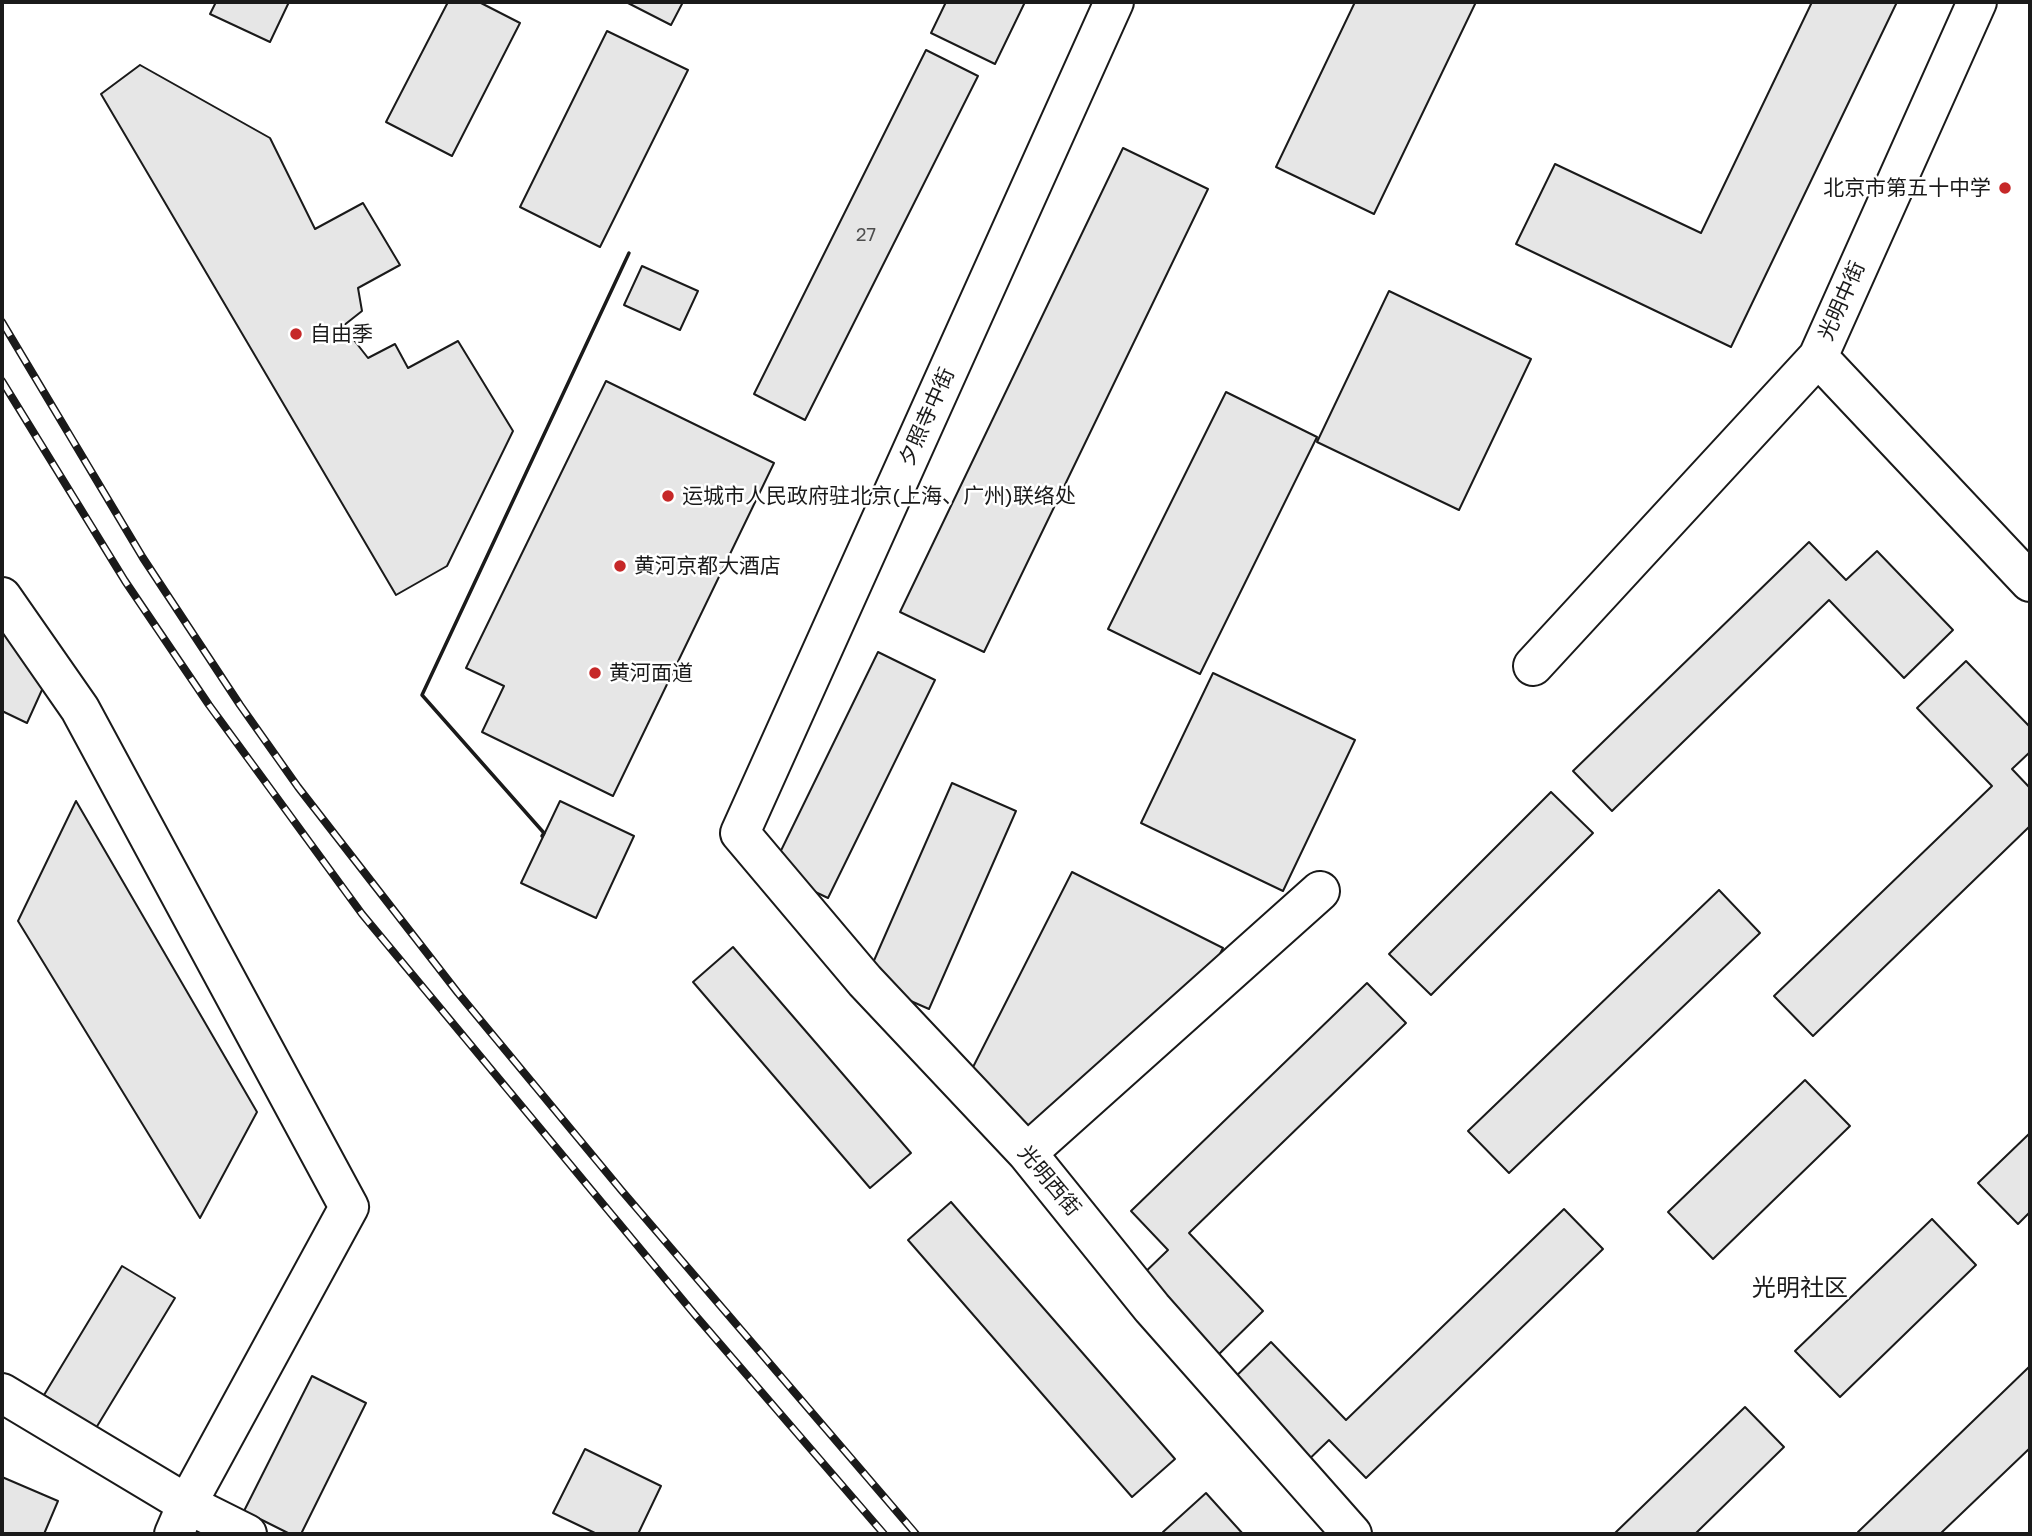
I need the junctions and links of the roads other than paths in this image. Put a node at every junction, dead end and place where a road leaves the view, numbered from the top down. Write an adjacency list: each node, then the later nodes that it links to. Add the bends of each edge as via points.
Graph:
1 (1114, 2): 7 (street, 夕照寺中街)
2 (1977, 2): 3 (street, 光明中街)
3 (1818, 357): 4 (street, 光明中街); 6 (street)
4 (2030, 582)
5 (2, 597): 11 (street, via 80,709 349,1207)
6 (1533, 666)
7 (740, 833): 9 (street, 光明西街, via 865,981)
8 (1320, 891): 9 (street)
9 (1027, 1153): 13 (street, 光明西街, via 1152,1308)
10 (2, 1393): 11 (street)
11 (180, 1519): 12 (street)
12 (247, 1534)
13 (1352, 1534)

